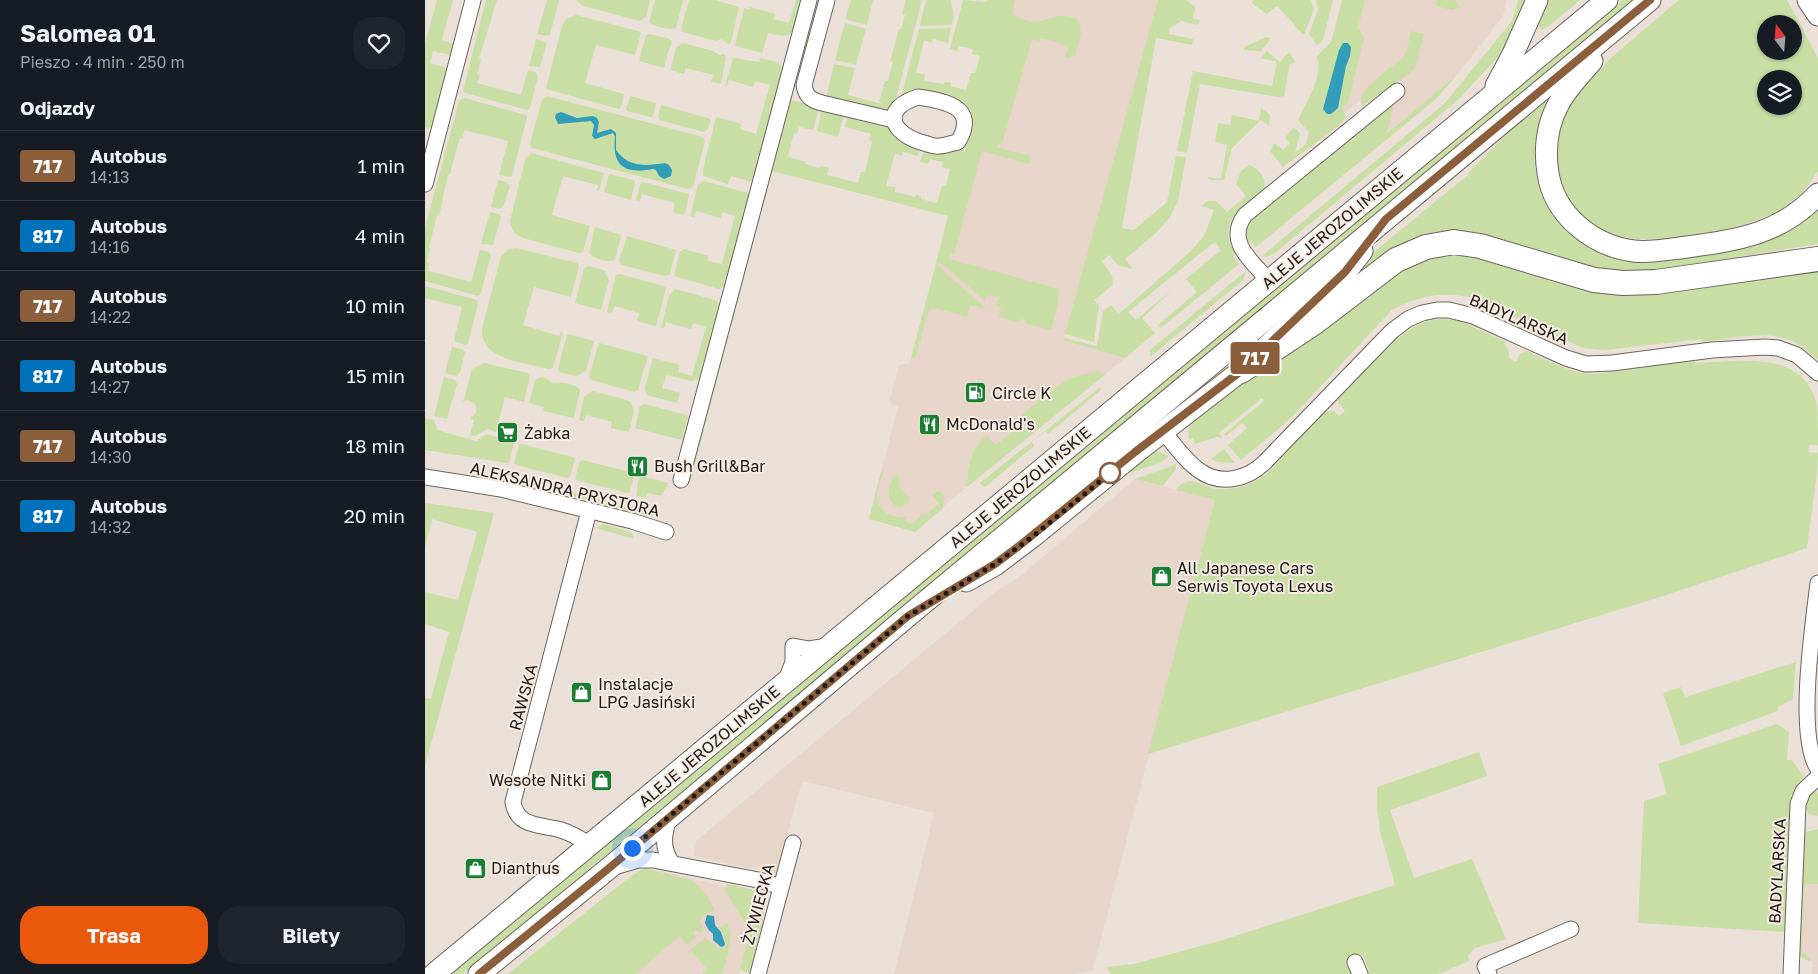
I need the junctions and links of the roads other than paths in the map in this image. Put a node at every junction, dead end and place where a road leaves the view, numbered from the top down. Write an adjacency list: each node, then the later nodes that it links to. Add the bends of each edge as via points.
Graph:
1 (473, 0): 13 (street)
2 (809, 0): 22 (street)
3 (827, 0): 12 (street, via 804,85 807,95 811,100)
4 (1537, 0): 11 (main road)
5 (1607, 0): 11 (main road, ALEJE JEROZOLIMSKIE)
6 (1650, 0): 9 (main road, ALEJE JEROZOLIMSKIE)
7 (1808, 0): 8 (main road)
8 (1818, 15)
9 (1616, 29): 14 (main road, via 1559,102 1549,128 1545,154 1549,184 1562,210 1580,230 1604,243 1634,251 1735,241 1788,219); 15 (main road, ALEJE JEROZOLIMSKIE)
10 (1397, 91): 17 (street, via 1240,221 1237,235 1240,245)
11 (1490, 97): 17 (main road, ALEJE JEROZOLIMSKIE)
12 (894, 120): 12 (street, via 898,108 906,101 918,98 958,108 964,115 965,124 958,142 938,147 902,133)
13 (425, 184)
14 (1818, 194)
15 (1386, 219): 18 (main road, via 1345,272); 26 (main road, ALEJE JEROZOLIMSKIE)
16 (1818, 259): 18 (main road, via 1656,282 1623,283 1594,280 1480,246 1454,242 1426,247 1396,260 1315,322)
17 (1269, 281): 31 (main road, ALEJE JEROZOLIMSKIE)
18 (1241, 371): 20 (main road)
19 (1818, 373): 20 (street, BADYLARSKA, via 1797,355 1765,347 1585,364 1473,316 1437,310 1415,316 1392,331 1264,463 1246,476 1226,479 1204,473)
20 (1163, 431): 26 (main road, via 995,564)
21 (425, 477): 23 (street, ALEKSANDRA PRYSTORA, via 485,485)
22 (681, 480)
23 (589, 511): 24 (street, ALEKSANDRA PRYSTORA); 31 (street, RAWSKA, via 513,802 516,814 523,820 563,830)
24 (667, 532)
25 (1818, 583): 27 (street, via 1807,722 1811,755)
26 (908, 616): 29 (main road, ALEJE JEROZOLIMSKIE)
27 (1818, 769)
28 (1818, 778): 40 (street, BADYLARSKA, via 1803,791 1798,804)
29 (669, 817): 32 (street, via 663,844); 33 (main road, ALEJE JEROZOLIMSKIE)
30 (793, 843): 34 (street, ŻYWIECKA)
31 (590, 845): 37 (main road, ALEJE JEROZOLIMSKIE)
32 (672, 863): 33 (street, via 638,860); 34 (street)
33 (608, 869): 38 (main road, ALEJE JEROZOLIMSKIE)
34 (781, 887): 39 (street, ŻYWIECKA)
35 (1571, 929): 36 (street)
36 (1487, 970)
37 (434, 974)
38 (479, 974)
39 (758, 974)
40 (1791, 974)

